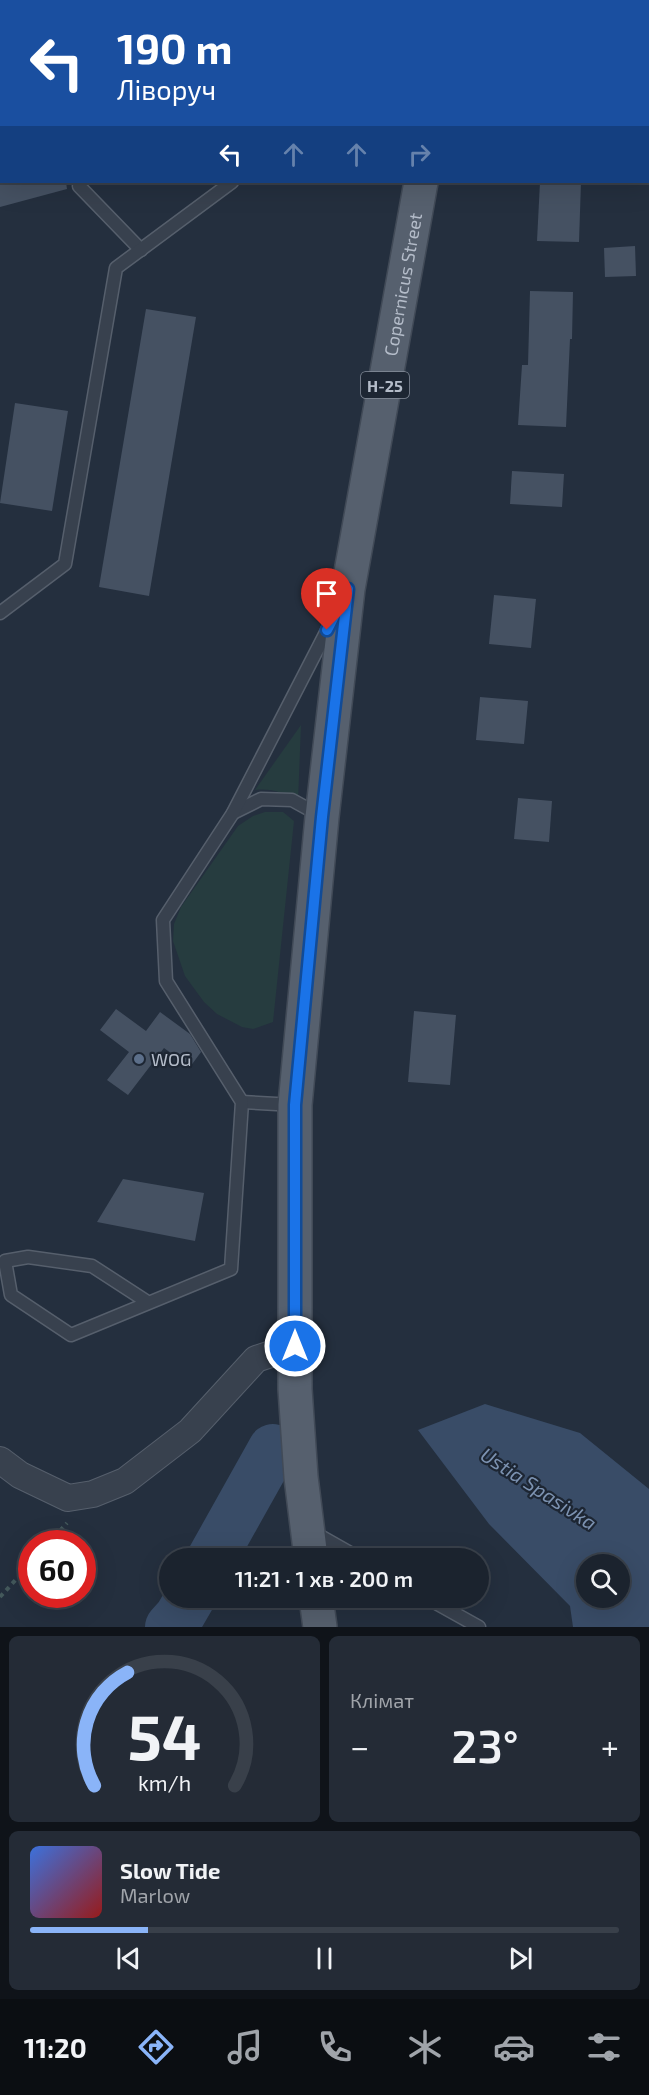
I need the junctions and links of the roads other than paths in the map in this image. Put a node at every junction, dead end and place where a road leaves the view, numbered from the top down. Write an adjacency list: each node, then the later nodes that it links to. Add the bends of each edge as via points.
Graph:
1 (231, 183): 4 (lane)
2 (421, 183): 5 (main road, Copernicus Street / Н-25)
3 (80, 186): 4 (lane)
4 (141, 250): 6 (lane, via 116,268 64,564)
5 (348, 589): 7 (lane); 8 (main road, Copernicus Street / Н-25)
6 (0, 614)
7 (233, 813): 8 (lane, via 261,800 292,800); 9 (lane, via 163,920 166,981)
8 (322, 817): 10 (main road, Copernicus Street / Н-25)
9 (242, 1102): 10 (lane); 11 (lane, via 231,1269)
10 (295, 1105): 12 (main road, Copernicus Street / Н-25)
11 (149, 1303): 11 (lane, via 70,1335 11,1295 5,1261 28,1257 92,1266)
12 (295, 1346): 13 (street, via 255,1359 190,1431 125,1481 93,1494 68,1498 20,1475); 14 (main road, Copernicus Street / Н-25, via 301,1477)
13 (0, 1460)
14 (309, 1543): 15 (lane)
15 (326, 1548)
16 (317, 1608): 18 (main road)
17 (445, 1608): 19 (lane)
18 (320, 1627)
19 (479, 1627)

